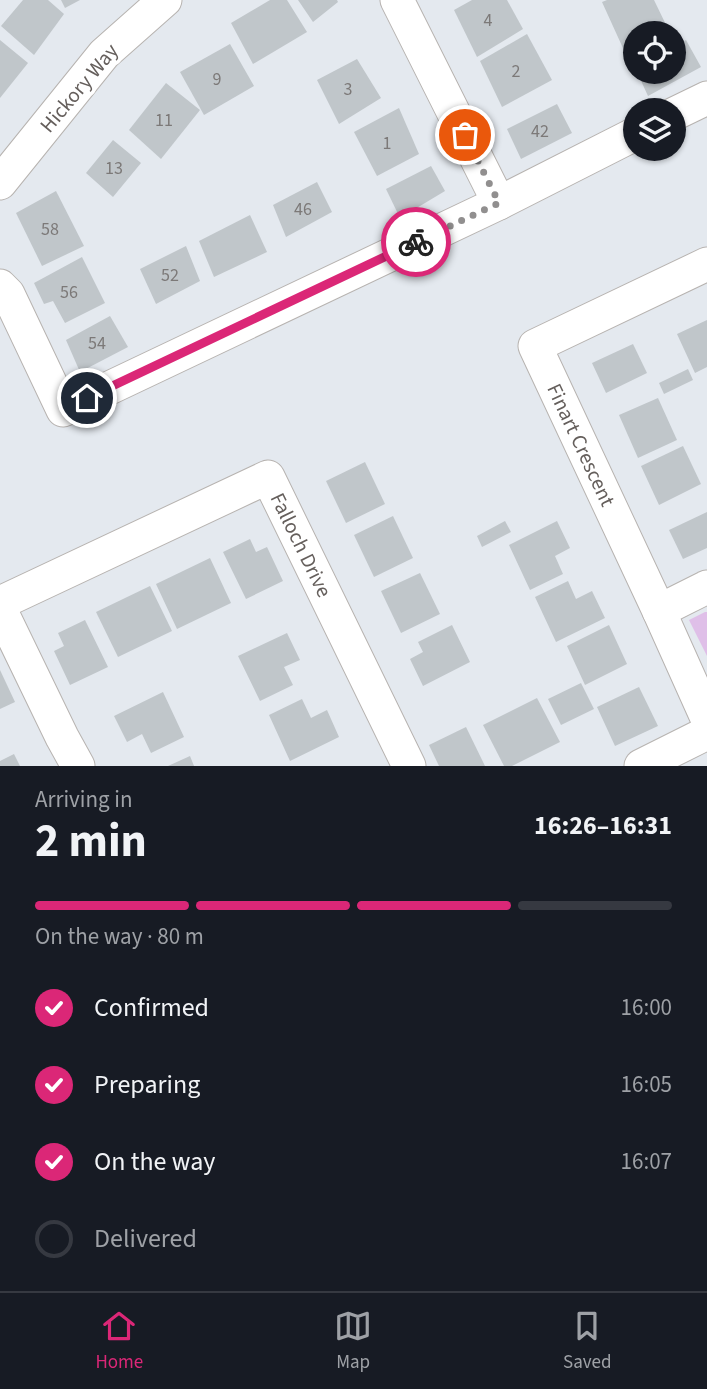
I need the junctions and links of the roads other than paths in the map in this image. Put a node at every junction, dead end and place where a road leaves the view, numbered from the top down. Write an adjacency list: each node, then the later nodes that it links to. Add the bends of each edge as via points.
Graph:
1 (166, 0): 6 (street, Hickory Way, via 104,54)
2 (397, 0): 7 (street)
3 (707, 97): 4 (street)
4 (686, 108)
5 (623, 140): 7 (street)
6 (0, 183)
7 (499, 203): 9 (street, via 63,410 8,294)
8 (707, 264): 13 (street, Finart Crescent, via 535,346)
9 (0, 286)
10 (707, 587): 13 (street)
11 (0, 603): 17 (street, Falloch Drive, via 268,477)
12 (0, 609): 16 (street)
13 (659, 611): 14 (street, Finart Crescent)
14 (707, 718)
15 (707, 733): 18 (street)
16 (78, 766)
17 (409, 766)
18 (641, 766)

